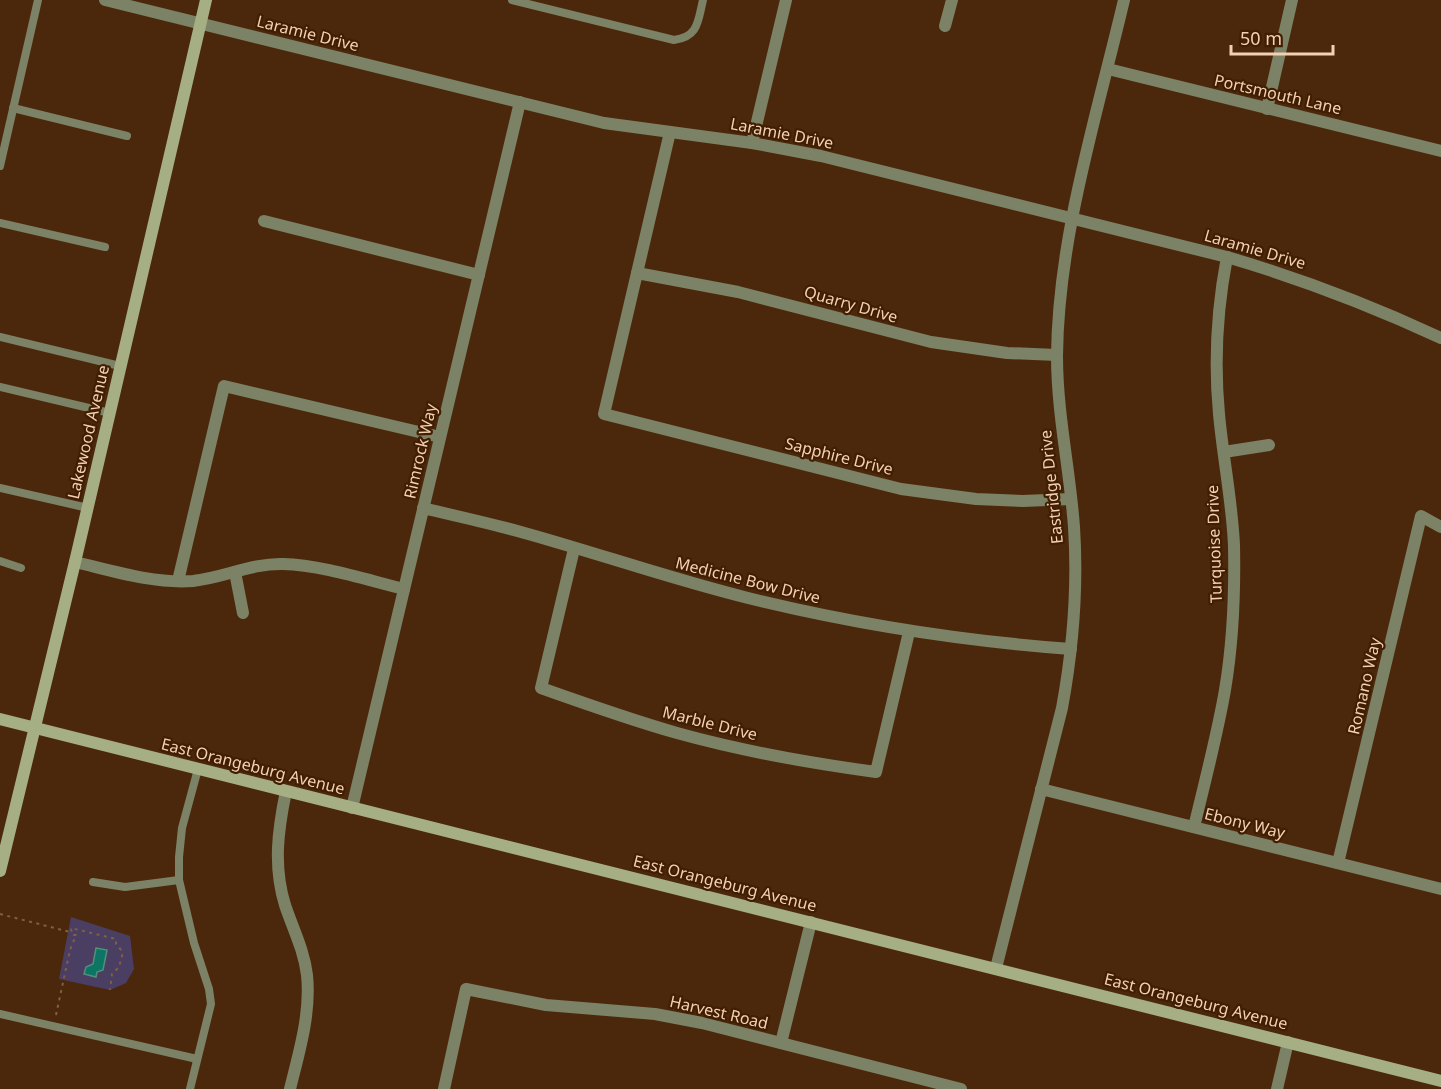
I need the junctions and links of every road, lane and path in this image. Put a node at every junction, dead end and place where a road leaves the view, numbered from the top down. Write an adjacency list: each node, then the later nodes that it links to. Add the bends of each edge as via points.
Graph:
1 (38, 0): 14 (lane)
2 (105, 0): 10 (street, Laramie Drive)
3 (206, 0): 10 (street, Lakewood Avenue)
4 (512, 0): 5 (lane, via 675,40 693,33)
5 (703, 0)
6 (786, 0): 18 (street)
7 (952, 0): 11 (street)
8 (1124, 0): 12 (street, Eastridge Drive)
9 (1292, 0): 15 (street)
10 (201, 24): 13 (street, Laramie Drive); 31 (street, Lakewood Avenue)
11 (945, 26)
12 (1108, 69): 15 (street, Portsmouth Lane); 21 (street, Eastridge Drive)
13 (520, 102): 16 (street, Laramie Drive, via 604,123); 27 (street, Rimrock Way)
14 (13, 108): 17 (lane); 20 (lane)
15 (1267, 109): 19 (street, Portsmouth Lane)
16 (670, 132): 18 (street, Laramie Drive); 26 (street)
17 (128, 136)
18 (752, 143): 21 (street, Laramie Drive, via 821,156)
19 (1441, 151)
20 (0, 166)
21 (1072, 218): 25 (street, Laramie Drive); 30 (street, Eastridge Drive, via 1059,309)
22 (264, 221): 27 (street)
23 (0, 223): 24 (lane)
24 (105, 247)
25 (1227, 256): 29 (street, Laramie Drive, via 1345,296); 36 (street, Turquoise Drive, via 1216,366)
26 (637, 273): 30 (street, Quarry Drive, via 738,292 931,342 1006,353); 38 (street, Sapphire Drive, via 604,414 901,489 976,499)
27 (478, 275): 34 (street, Rimrock Way)
28 (0, 337): 31 (lane)
29 (1441, 338)
30 (1058, 355): 38 (street, Eastridge Drive, via 1062,439)
31 (120, 366): 33 (street, Lakewood Avenue)
32 (0, 387): 33 (lane)
33 (110, 413): 39 (street, Lakewood Avenue)
34 (440, 437): 40 (street, Rimrock Way); 47 (street, via 224,386)
35 (1269, 445): 36 (street)
36 (1224, 452): 58 (street, Turquoise Drive, via 1233,543 1232,636 1215,740)
37 (0, 488): 39 (lane)
38 (1071, 499): 51 (street, Eastridge Drive, via 1076,580)
39 (87, 508): 44 (street, Lakewood Avenue)
40 (423, 508): 42 (street, Medicine Bow Drive); 48 (street, Rimrock Way)
41 (1441, 527): 59 (street, Romano Way, via 1421,516)
42 (574, 549): 50 (street, Medicine Bow Drive, via 747,598); 50 (street, Marble Drive, via 541,688 620,716 742,750 876,772)
43 (0, 561): 45 (lane)
44 (75, 562): 47 (street, via 155,580); 53 (street, Lakewood Avenue)
45 (21, 568)
46 (235, 572): 47 (street); 48 (street, via 258,566 301,565); 49 (street)
47 (178, 581)
48 (404, 589): 57 (street, Rimrock Way)
49 (243, 613)
50 (909, 632): 51 (street, Medicine Bow Drive)
51 (1071, 649): 55 (street, Eastridge Drive, via 1062,708)
52 (0, 719): 53 (street, East Orangeburg Avenue)
53 (35, 728): 54 (street, East Orangeburg Avenue); 60 (street, Lakewood Avenue)
54 (198, 769): 56 (street, East Orangeburg Avenue); 61 (lane, via 182,828)
55 (1041, 789): 58 (street, Ebony Way); 67 (street, Eastridge Drive)
56 (286, 791): 57 (street, East Orangeburg Avenue); 76 (street, via 278,828 277,868 283,898 305,959 308,998)
57 (352, 808): 65 (street, East Orangeburg Avenue)
58 (1194, 827): 59 (street, Ebony Way)
59 (1338, 863): 63 (street, Ebony Way)
60 (0, 871)
61 (179, 880): 62 (lane, via 125,887); 73 (lane, via 211,1004)
62 (93, 882)
63 (1441, 889)
64 (0, 914): 66 (path)
65 (811, 922): 67 (street, East Orangeburg Avenue); 72 (street)
66 (70, 932): 68 (path, via 71,928 83,929 116,939 122,956 112,974); 70 (path, via 76,935)
67 (996, 968): 71 (street, East Orangeburg Avenue)
68 (110, 990)
69 (0, 1014): 70 (lane)
70 (54, 1026): 73 (lane)
71 (1288, 1041): 74 (street, East Orangeburg Avenue); 79 (street)
72 (781, 1043): 77 (street, Harvest Road, via 655,1014 546,1005 466,990); 78 (street, Harvest Road)
73 (197, 1059): 75 (lane)
74 (1441, 1080)
75 (190, 1089)
76 (290, 1089)
77 (444, 1089)
78 (961, 1089)
79 (1278, 1089)

